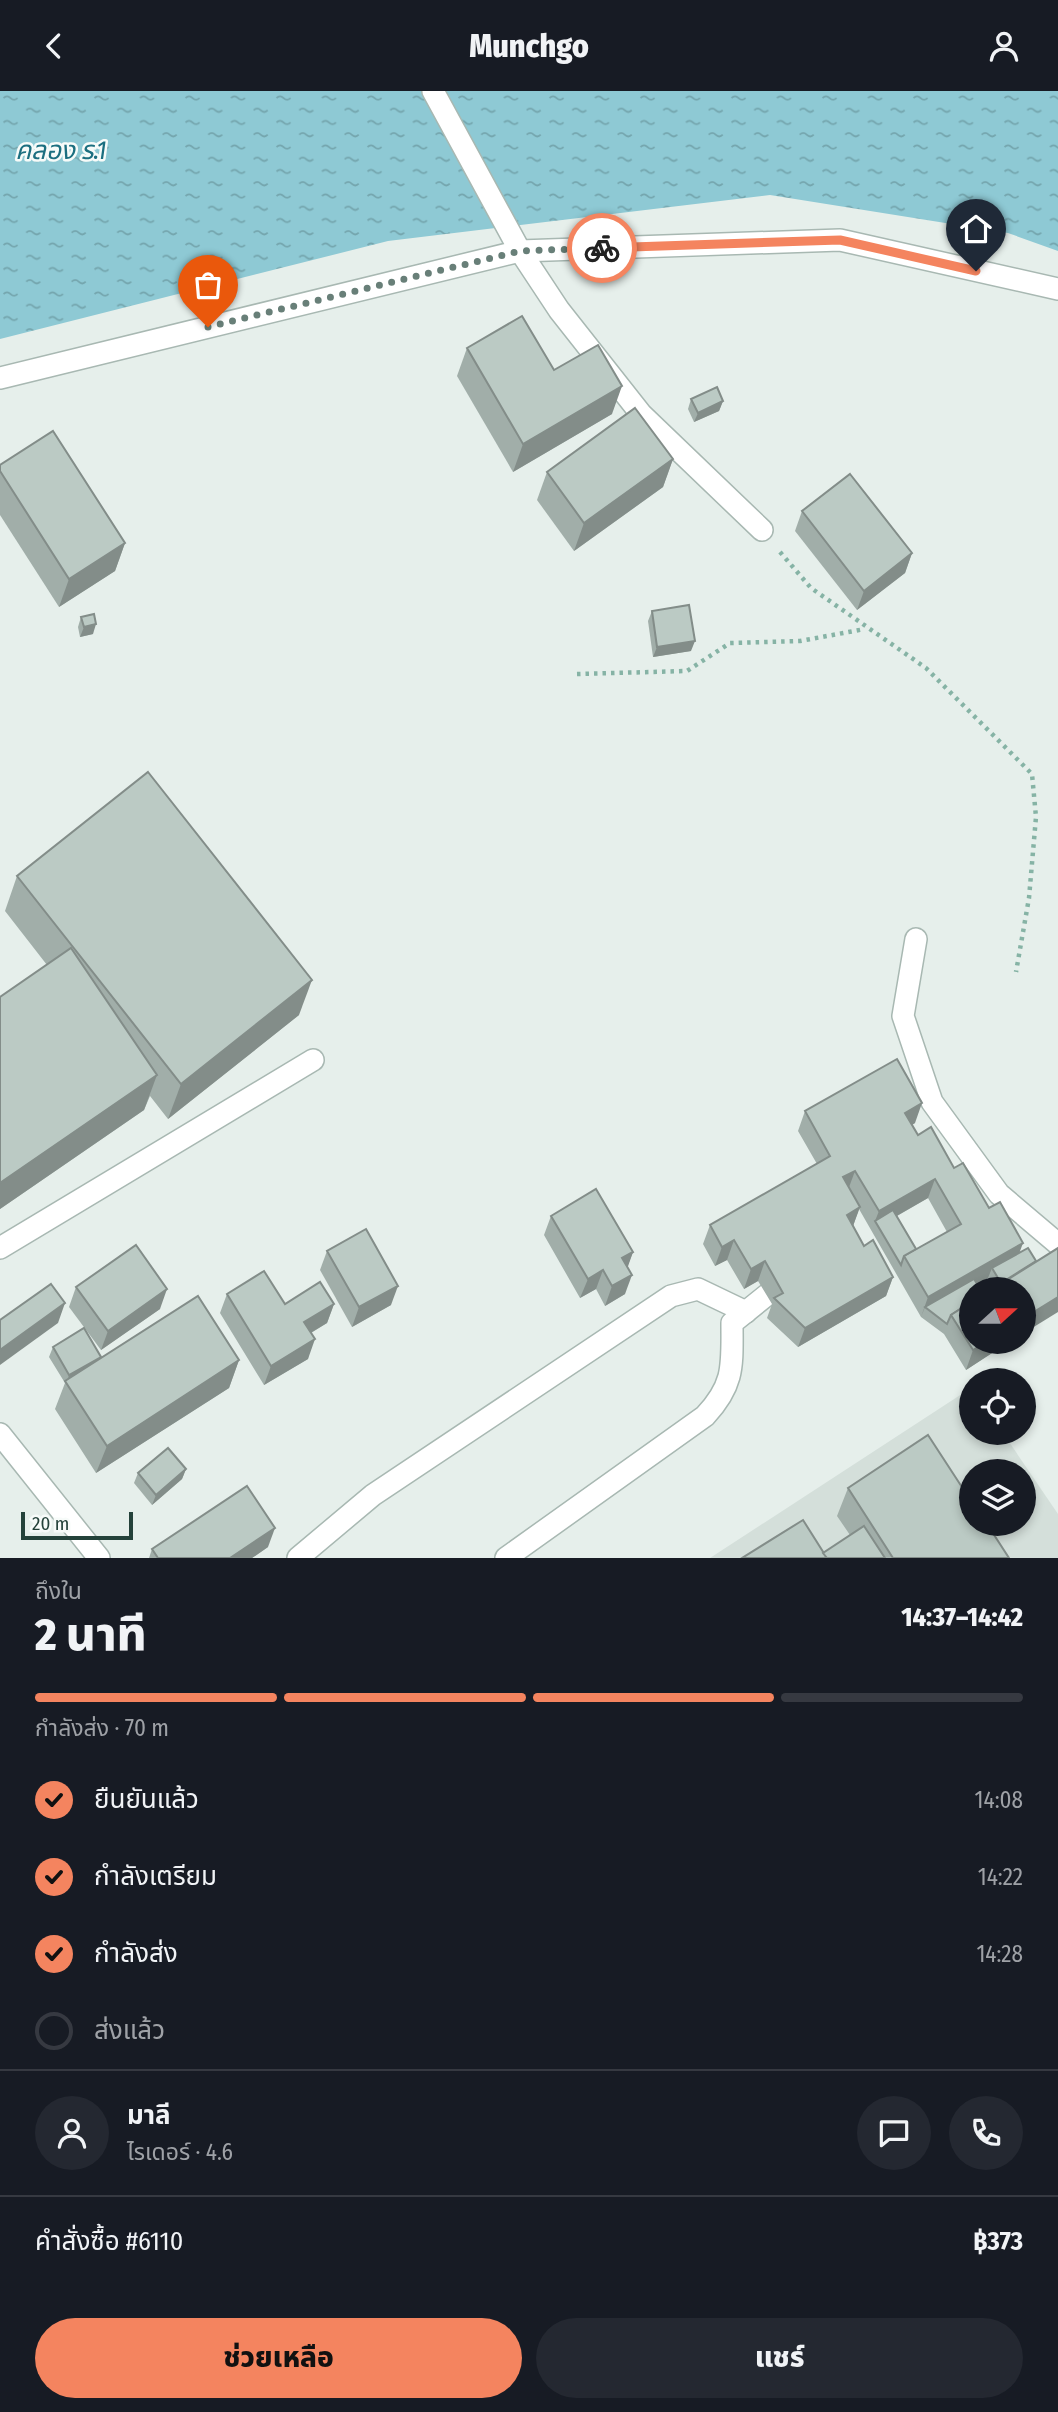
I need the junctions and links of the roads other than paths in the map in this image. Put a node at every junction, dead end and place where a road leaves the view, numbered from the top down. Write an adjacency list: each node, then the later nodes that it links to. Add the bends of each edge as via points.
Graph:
1 (433, 91): 2 (street)
2 (520, 251): 3 (street, via 840,240); 4 (street); 5 (street, via 559,310 642,414)
3 (1058, 289)
4 (0, 378)
5 (762, 530)
6 (916, 939): 8 (street, via 903,1016 932,1102 999,1194)
7 (313, 1060): 9 (street)
8 (1058, 1244)
9 (0, 1248)
10 (809, 1261): 11 (street)
11 (746, 1313): 14 (street, via 698,1289 671,1296 373,1495); 15 (street, via 732,1323 732,1363 724,1396 705,1416)
12 (0, 1434): 13 (street)
13 (99, 1558)
14 (298, 1558)
15 (506, 1558)

